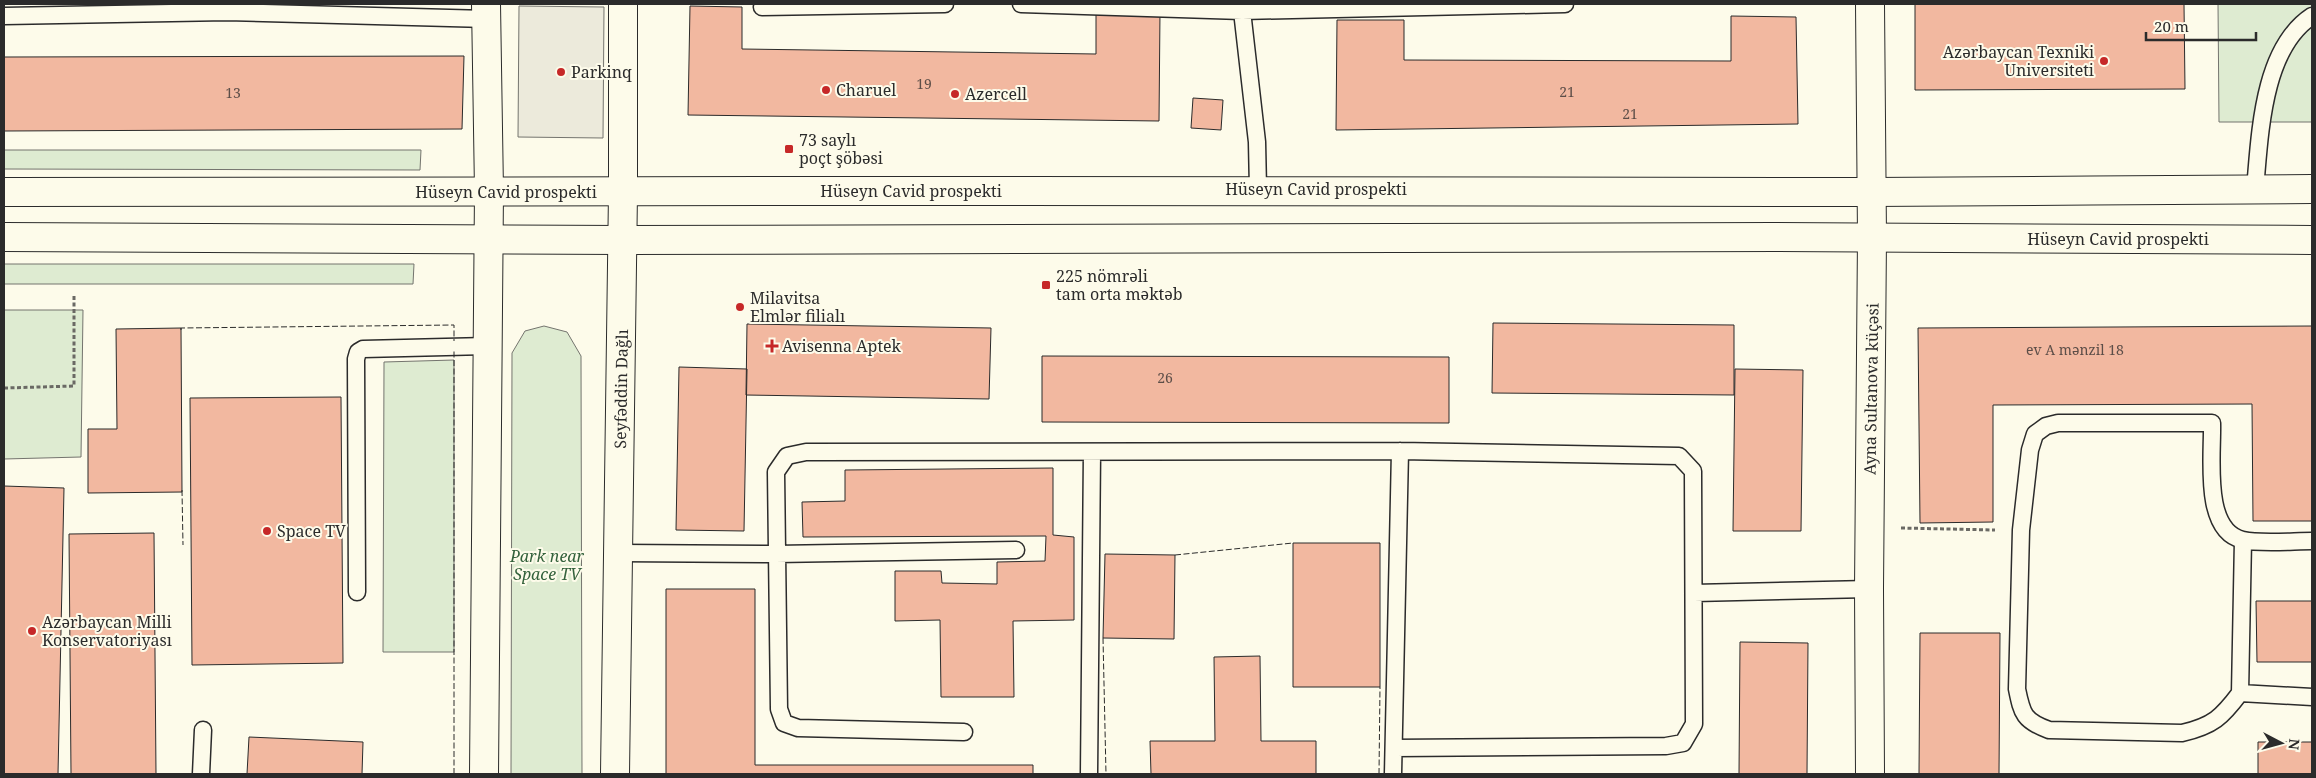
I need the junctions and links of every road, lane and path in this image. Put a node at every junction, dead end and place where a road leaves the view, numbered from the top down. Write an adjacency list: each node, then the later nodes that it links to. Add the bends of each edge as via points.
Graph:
1 (623, 4): 18 (main road, Seyfəddin Dağlı)
2 (945, 4): 7 (lane)
3 (1021, 4): 10 (lane)
4 (1565, 4): 6 (lane)
5 (1870, 4): 19 (main road, Ayna Sultanova küçəsi)
6 (1470, 5): 10 (lane)
7 (762, 7)
8 (228, 8): 9 (lane); 11 (lane)
9 (486, 11): 17 (main road)
10 (1242, 11): 13 (lane, via 1257,142)
11 (4, 16)
12 (2312, 16): 14 (lane, via 2294,32 2270,81 2262,117)
13 (1258, 189): 18 (main road, Hüseyn Cavid prospekti); 19 (main road, Hüseyn Cavid prospekti)
14 (2255, 189): 15 (main road); 19 (main road, Hüseyn Cavid prospekti)
15 (2312, 189)
16 (4, 192): 17 (main road, Hüseyn Cavid prospekti)
17 (489, 192): 18 (main road, Hüseyn Cavid prospekti); 22 (main road)
18 (623, 192): 23 (main road, Seyfəddin Dağlı)
19 (1873, 192): 21 (main road, Ayna Sultanova küçəsi)
20 (4, 237): 22 (main road)
21 (1872, 238): 23 (main road, Hüseyn Cavid prospekti); 24 (main road, Hüseyn Cavid prospekti); 30 (main road, Ayna Sultanova küçəsi)
22 (488, 239): 23 (main road); 26 (main road)
23 (623, 240): 35 (main road, Seyfəddin Dağlı)
24 (2312, 240)
25 (74, 294): 27 (path, via 74,386)
26 (487, 346): 38 (lane, via 358,352); 46 (main road)
27 (4, 388)
28 (1400, 451): 29 (lane); 39 (lane, via 1679,456 1693,472); 44 (lane)
29 (1092, 452): 36 (lane, via 806,452 787,456 776,472); 48 (lane)
30 (1870, 528): 31 (path); 37 (main road, Ayna Sultanova küçəsi)
31 (2021, 530): 32 (lane, via 2030,450 2035,434 2046,426 2058,423 2212,423 2213,506 2228,533); 40 (lane, via 2017,689 2021,710 2032,724 2049,730 2182,733 2203,729 2224,714)
32 (2243, 540): 33 (lane); 40 (lane)
33 (2312, 541)
34 (1016, 550): 36 (lane)
35 (619, 553): 36 (lane); 47 (main road, Seyfəddin Dağlı)
36 (776, 554): 43 (lane, via 779,709 784,723 798,728)
37 (1869, 589): 39 (lane); 50 (main road, Ayna Sultanova küçəsi)
38 (357, 592)
39 (1694, 593): 44 (lane, via 1694,724 1683,742 1666,746)
40 (2240, 693): 41 (lane)
41 (2312, 697)
42 (203, 730): 45 (lane)
43 (964, 732)
44 (1394, 748): 49 (lane)
45 (201, 774)
46 (484, 774)
47 (615, 774)
48 (1089, 774)
49 (1393, 774)
50 (1870, 774)

